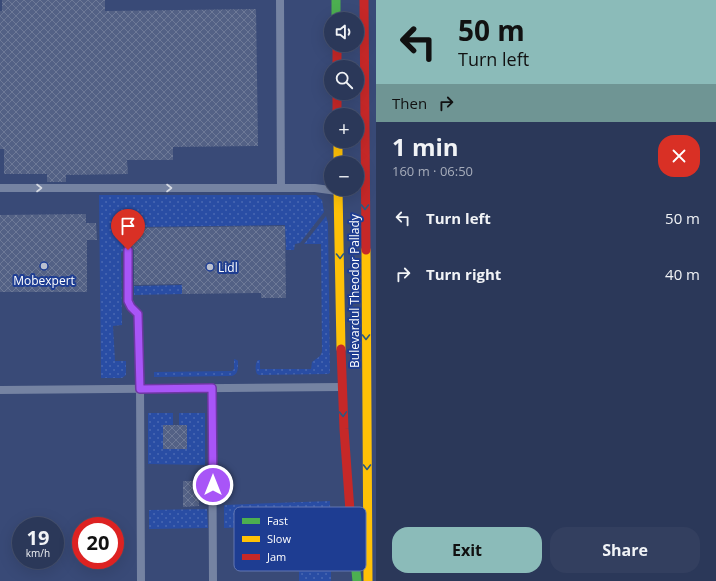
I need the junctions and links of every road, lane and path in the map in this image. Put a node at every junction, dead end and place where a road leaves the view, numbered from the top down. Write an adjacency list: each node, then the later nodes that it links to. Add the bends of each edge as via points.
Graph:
1 (280, 0): 6 (lane)
2 (336, 0): 4 (main road)
3 (364, 0): 19 (main road, Bulevardul Theodor Pallady, one-way to 19)
4 (336, 12)
5 (0, 188): 6 (lane, one-way to 6)
6 (281, 188): 7 (lane)
7 (324, 189)
8 (338, 196): 10 (main road, one-way to 10)
9 (128, 250): 12 (lane, via 128,301 138,314)
10 (342, 387): 11 (lane); 14 (main road, one-way to 14)
11 (212, 388): 12 (lane); 17 (lane)
12 (140, 389): 13 (lane); 16 (lane)
13 (0, 390)
14 (350, 507)
15 (356, 571): 18 (main road, one-way to 18)
16 (141, 581)
17 (213, 581)
18 (357, 581)
19 (368, 581)

